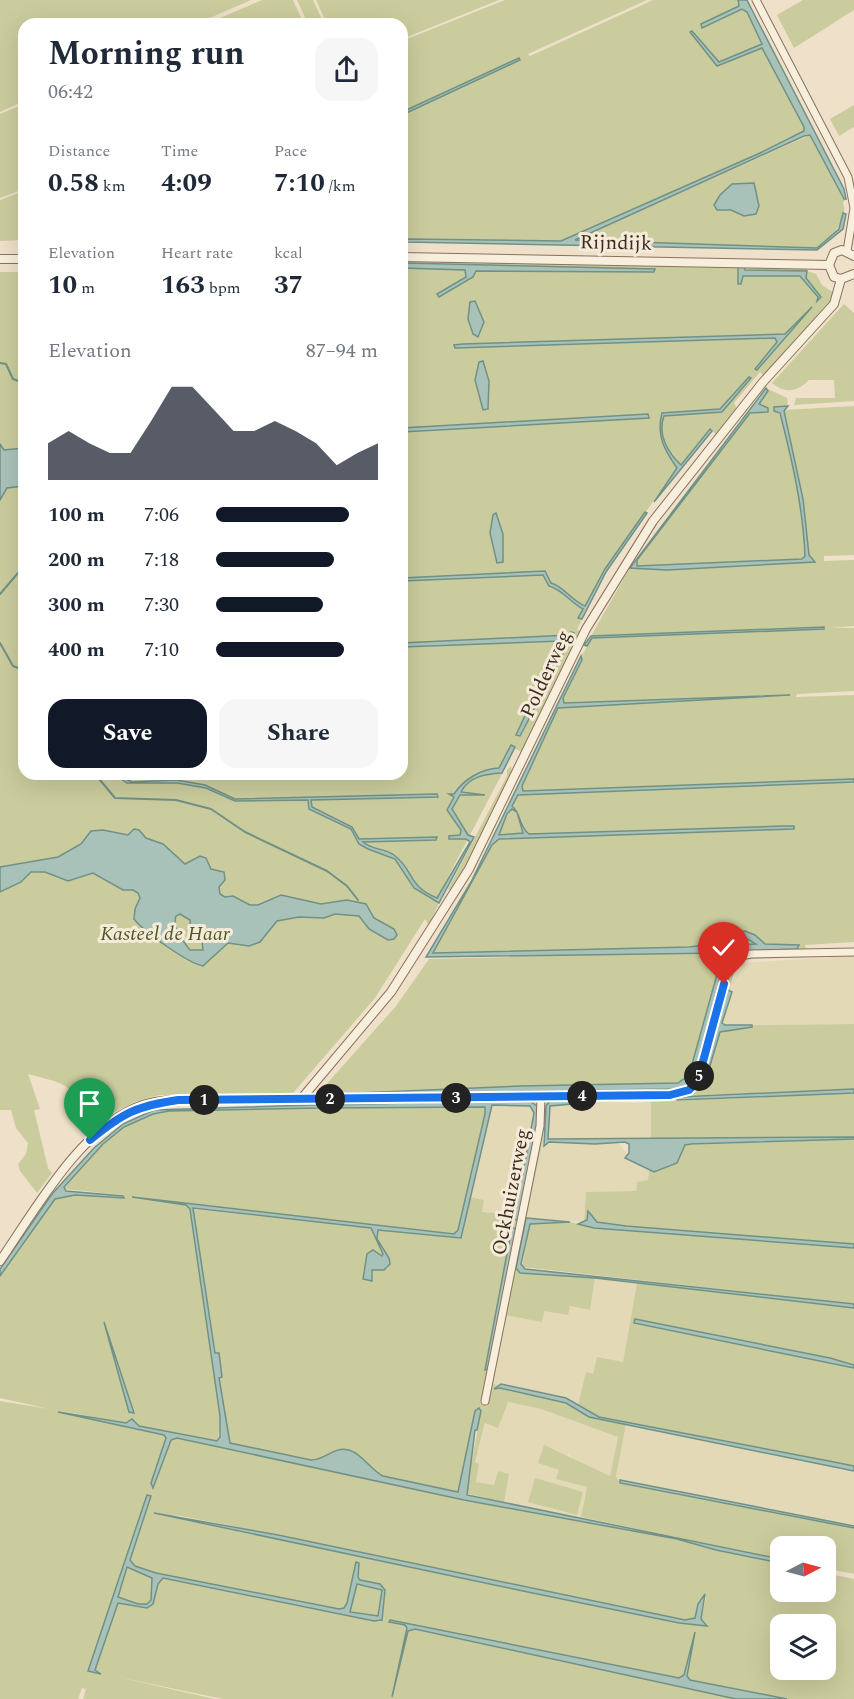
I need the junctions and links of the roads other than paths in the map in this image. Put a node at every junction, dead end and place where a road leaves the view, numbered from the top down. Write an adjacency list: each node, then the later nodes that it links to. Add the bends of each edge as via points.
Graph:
1 (756, 0): 2 (street, via 848,177 854,208)
2 (850, 253): 6 (street, via 834,253)
3 (408, 256): 6 (street, Rijndijk)
4 (0, 259): 5 (street)
5 (18, 259)
6 (829, 265): 8 (street, via 834,277)
7 (854, 274): 8 (street)
8 (841, 279): 11 (street, Polderweg, via 834,304 763,382 647,530 586,629 470,869 391,992)
9 (854, 952): 10 (street, via 736,957 724,984 698,1080 684,1093)
10 (542, 1096): 11 (street); 13 (street, Ockhuizerweg, via 540,1126)
11 (302, 1098): 12 (street, via 178,1100 144,1105 117,1118 90,1140 61,1173)
12 (0, 1261)
13 (485, 1401)

